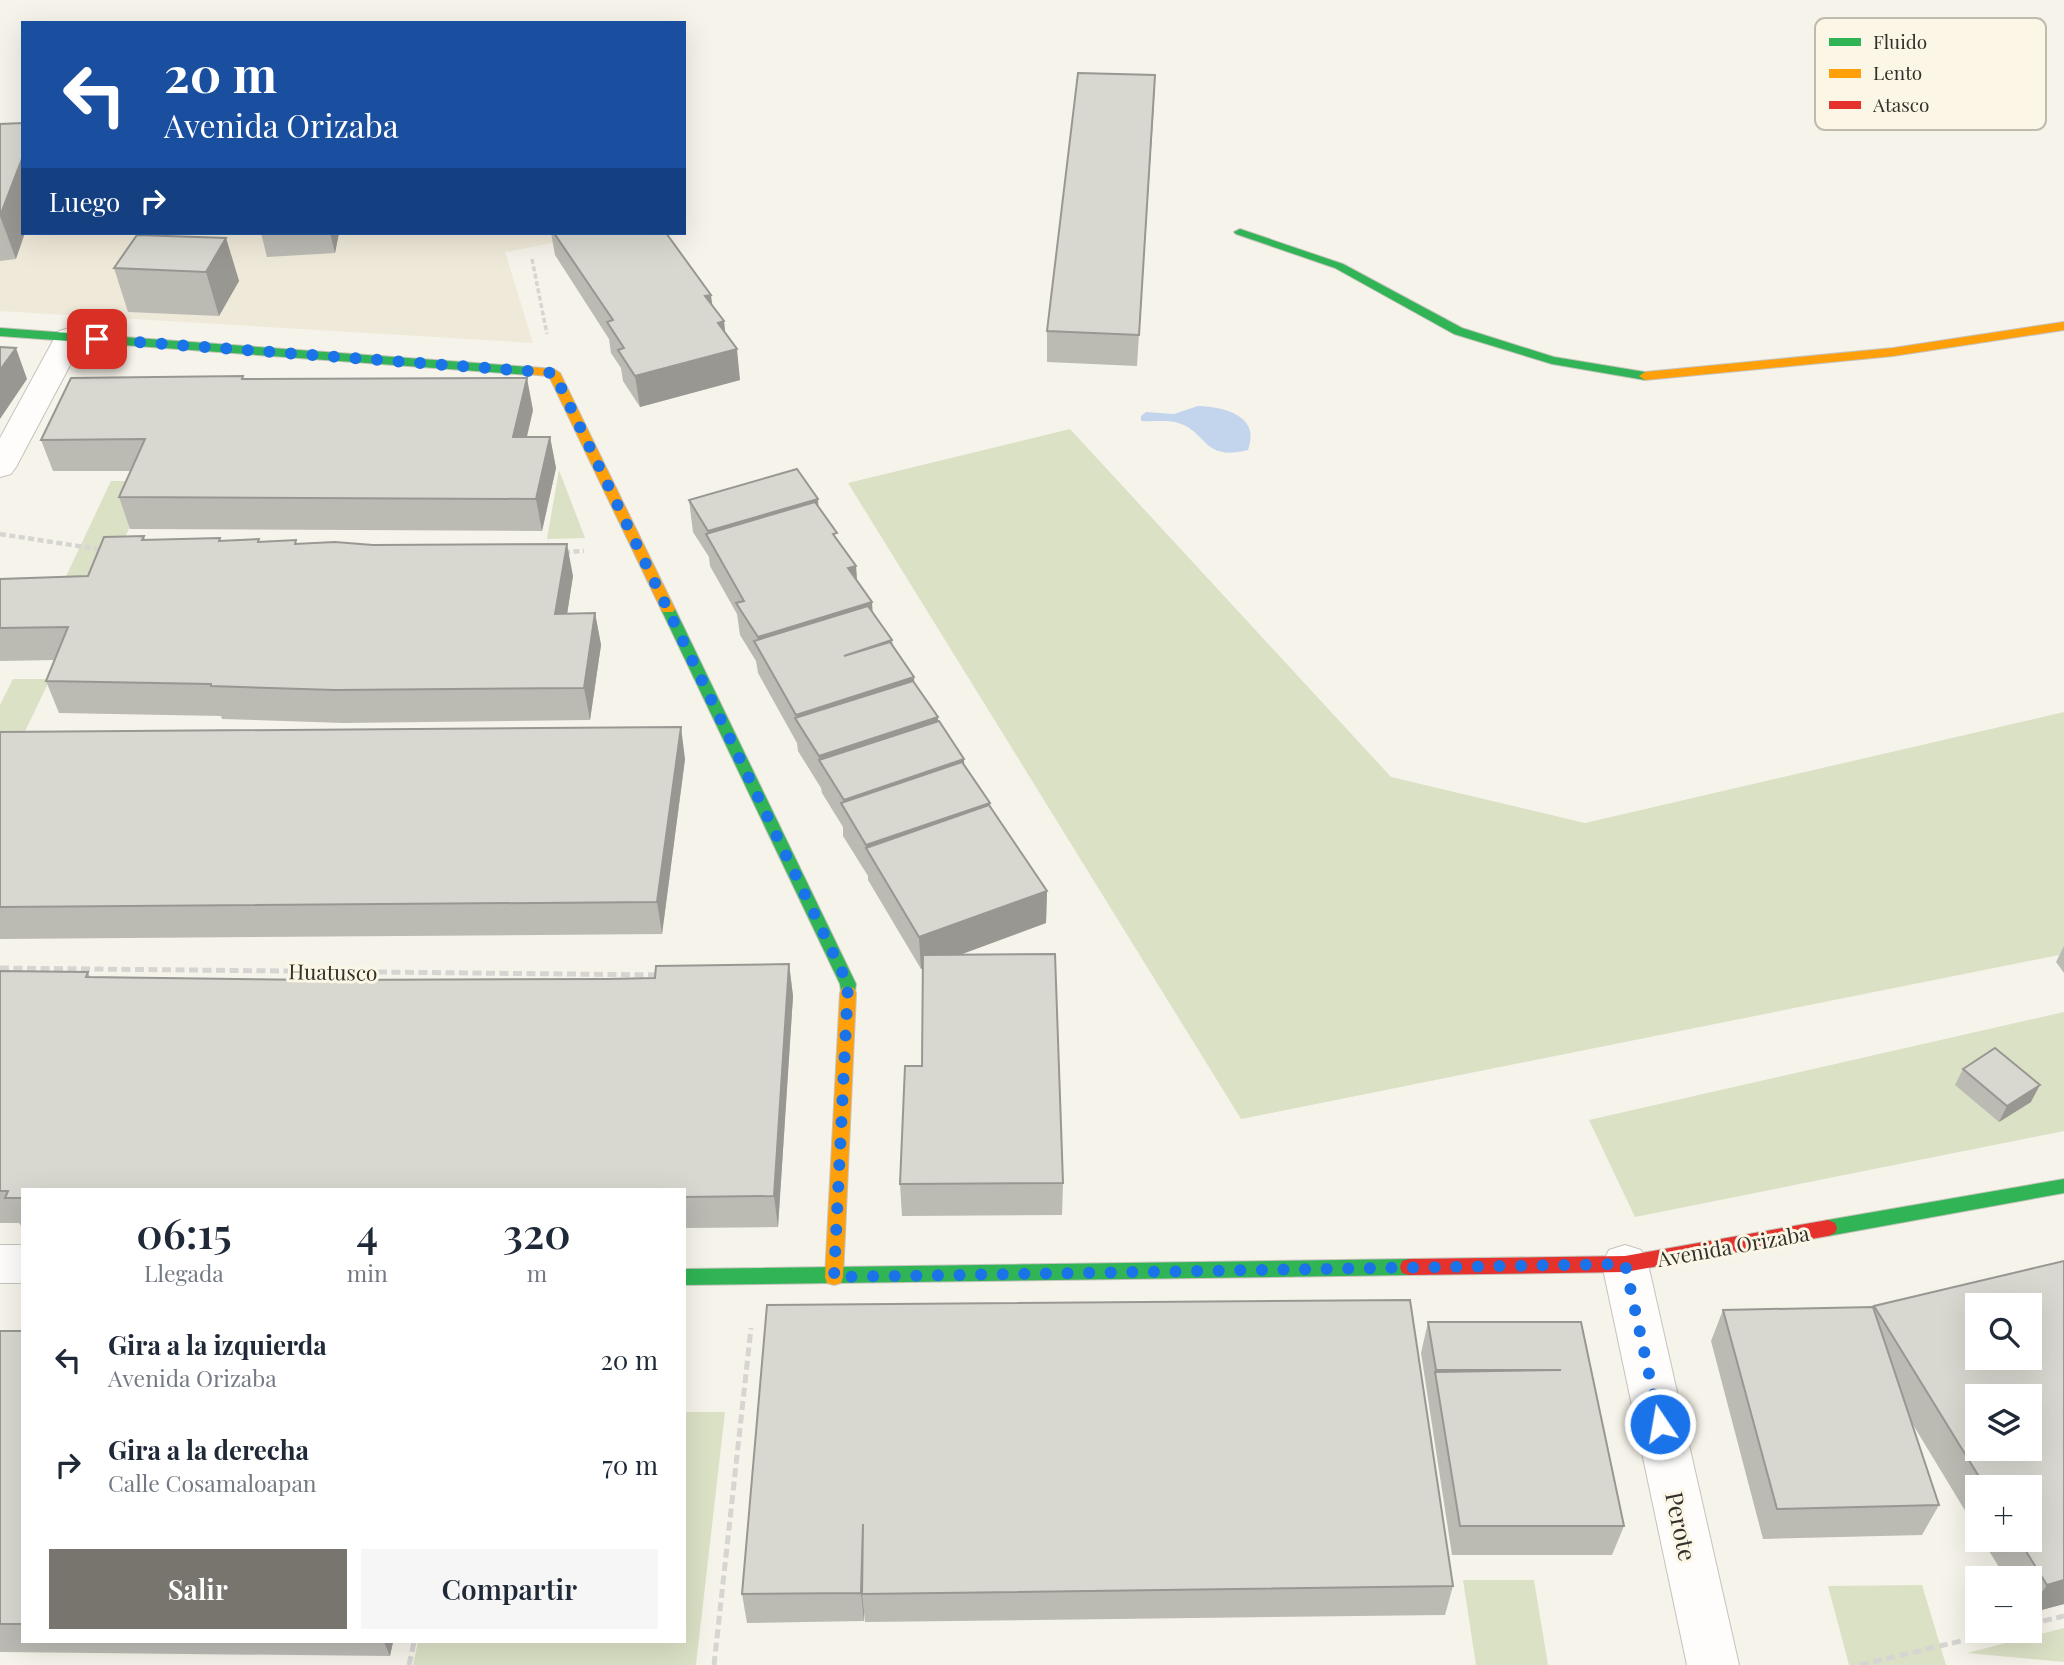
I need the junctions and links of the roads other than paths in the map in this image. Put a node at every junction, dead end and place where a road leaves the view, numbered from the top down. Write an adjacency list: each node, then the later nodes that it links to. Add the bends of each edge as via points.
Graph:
1 (1240, 232): 2 (street, via 1339,266 1458,331 1552,360 1653,377 1893,352)
2 (2064, 326)
3 (0, 332): 4 (street)
4 (70, 337): 5 (street); 11 (street, via 554,373 848,984)
5 (0, 467)
6 (2064, 1186): 9 (street, Avenida Orizaba)
7 (0, 1264): 8 (street)
8 (21, 1264)
9 (1625, 1264): 11 (street, Avenida Orizaba); 12 (street, Perote)
10 (686, 1276): 11 (street, Avenida Orizaba)
11 (834, 1277)
12 (1713, 1665)

